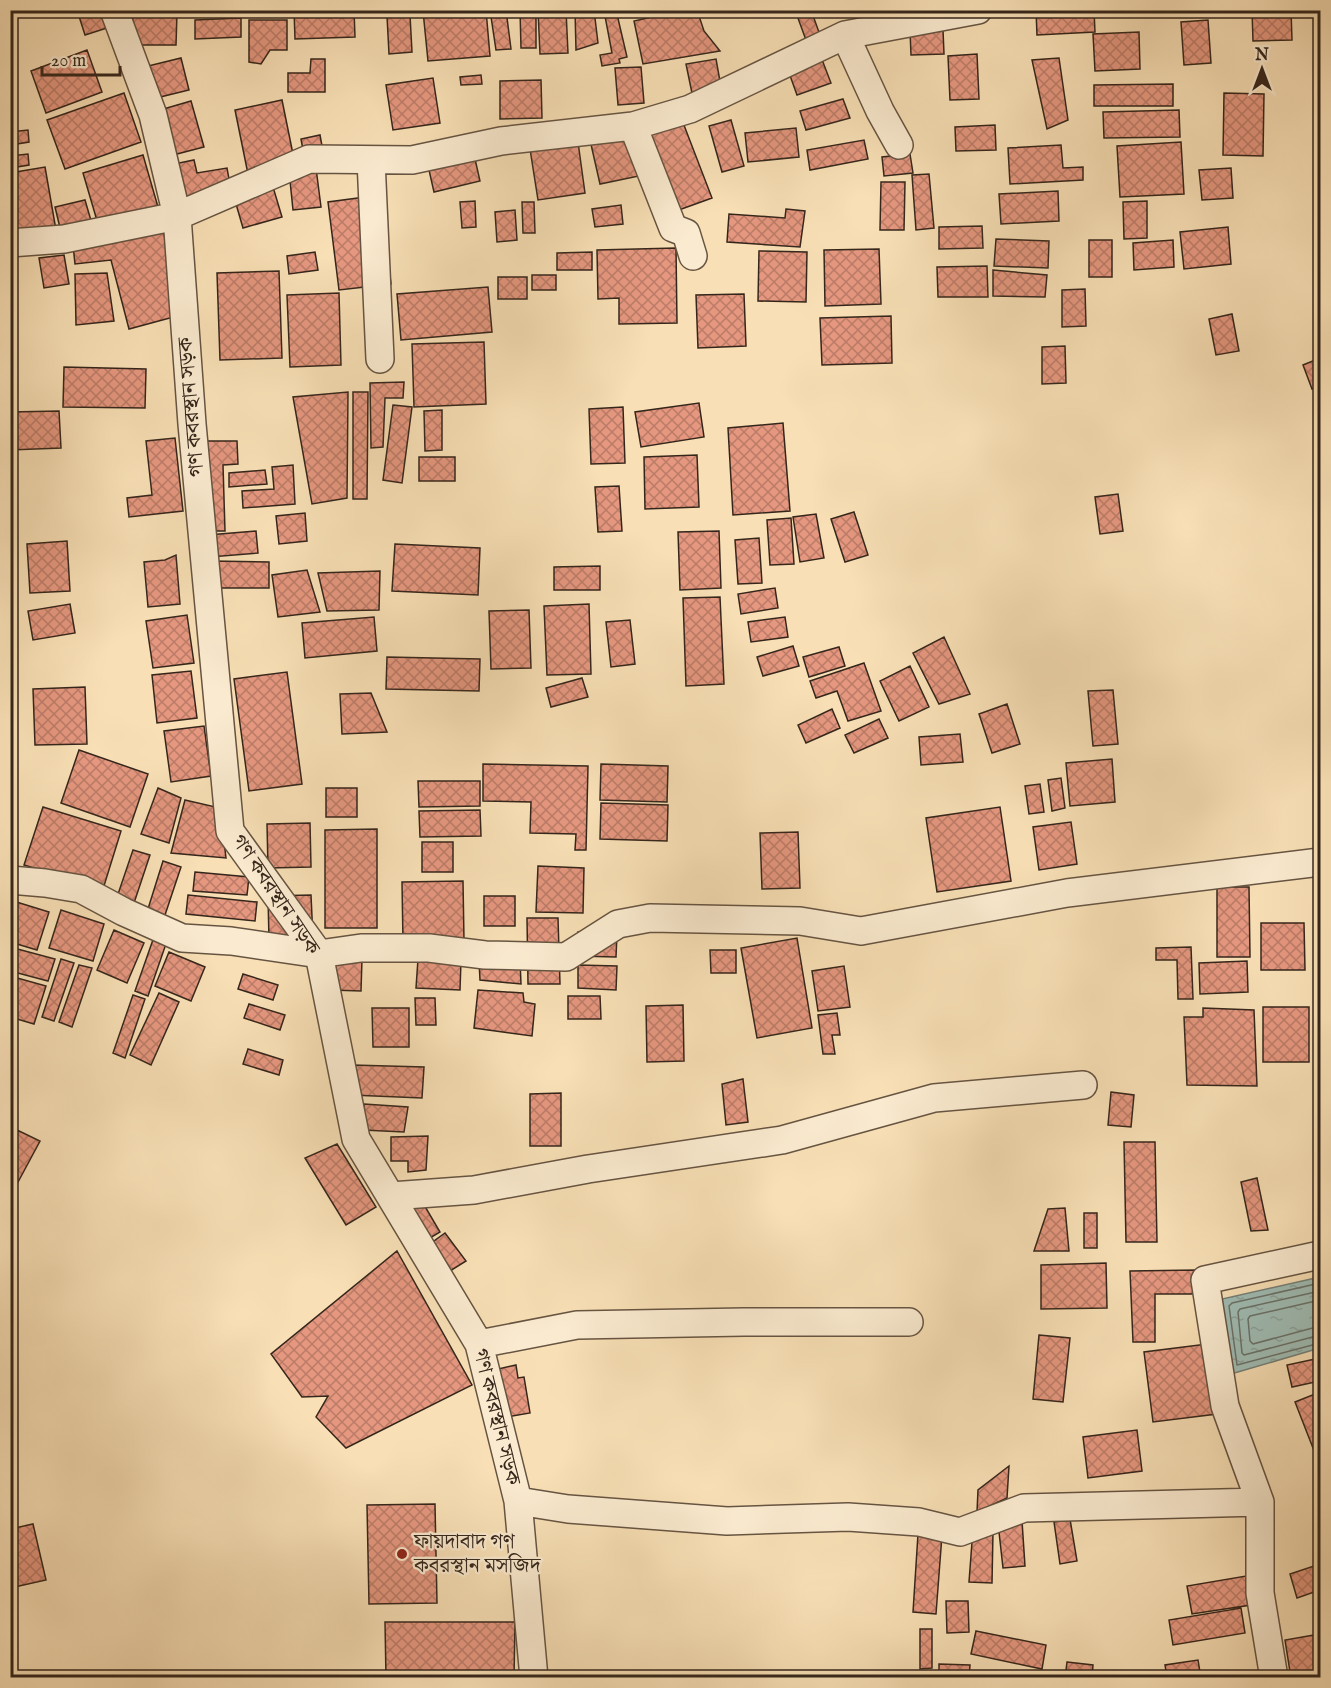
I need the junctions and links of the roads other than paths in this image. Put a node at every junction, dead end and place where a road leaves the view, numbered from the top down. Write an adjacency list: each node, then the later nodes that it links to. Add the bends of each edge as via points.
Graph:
1 (114, 10): 7 (street, গণ কবরস্থান সড়ক, via 153,115)
2 (978, 10): 3 (street)
3 (845, 35): 4 (street, via 690,109); 5 (street)
4 (633, 126): 6 (street, via 501,141 412,160); 9 (street, via 673,228 686,233)
5 (899, 145)
6 (370, 160): 7 (street, via 309,159); 10 (street)
7 (177, 216): 8 (street, via 64,239); 13 (street, গণ কবরস্থান সড়ক, via 230,831)
8 (10, 243)
9 (693, 256)
10 (380, 359)
11 (1320, 862): 13 (street, via 1068,893 861,931 800,921 650,918 618,924 566,957 485,955 429,948 361,948)
12 (10, 880): 13 (street, via 81,889 182,938)
13 (319, 954): 15 (street, গণ কবরস্থান সড়ক, via 356,1139)
14 (1083, 1085): 15 (street, via 934,1098 782,1140 474,1190)
15 (391, 1196): 18 (street, গণ কবরস্থান সড়ক)
16 (1320, 1255): 20 (street, via 1205,1280 1226,1406)
17 (909, 1322): 18 (street, via 577,1325)
18 (479, 1344): 19 (street, গণ কবরস্থান সড়ক)
19 (518, 1501): 20 (street, via 568,1509 727,1521 848,1517 919,1522 960,1532 1024,1508); 21 (street, গণ কবরস্থান সড়ক)
20 (1260, 1502): 22 (street, via 1260,1593)
21 (534, 1677)
22 (1274, 1677)

